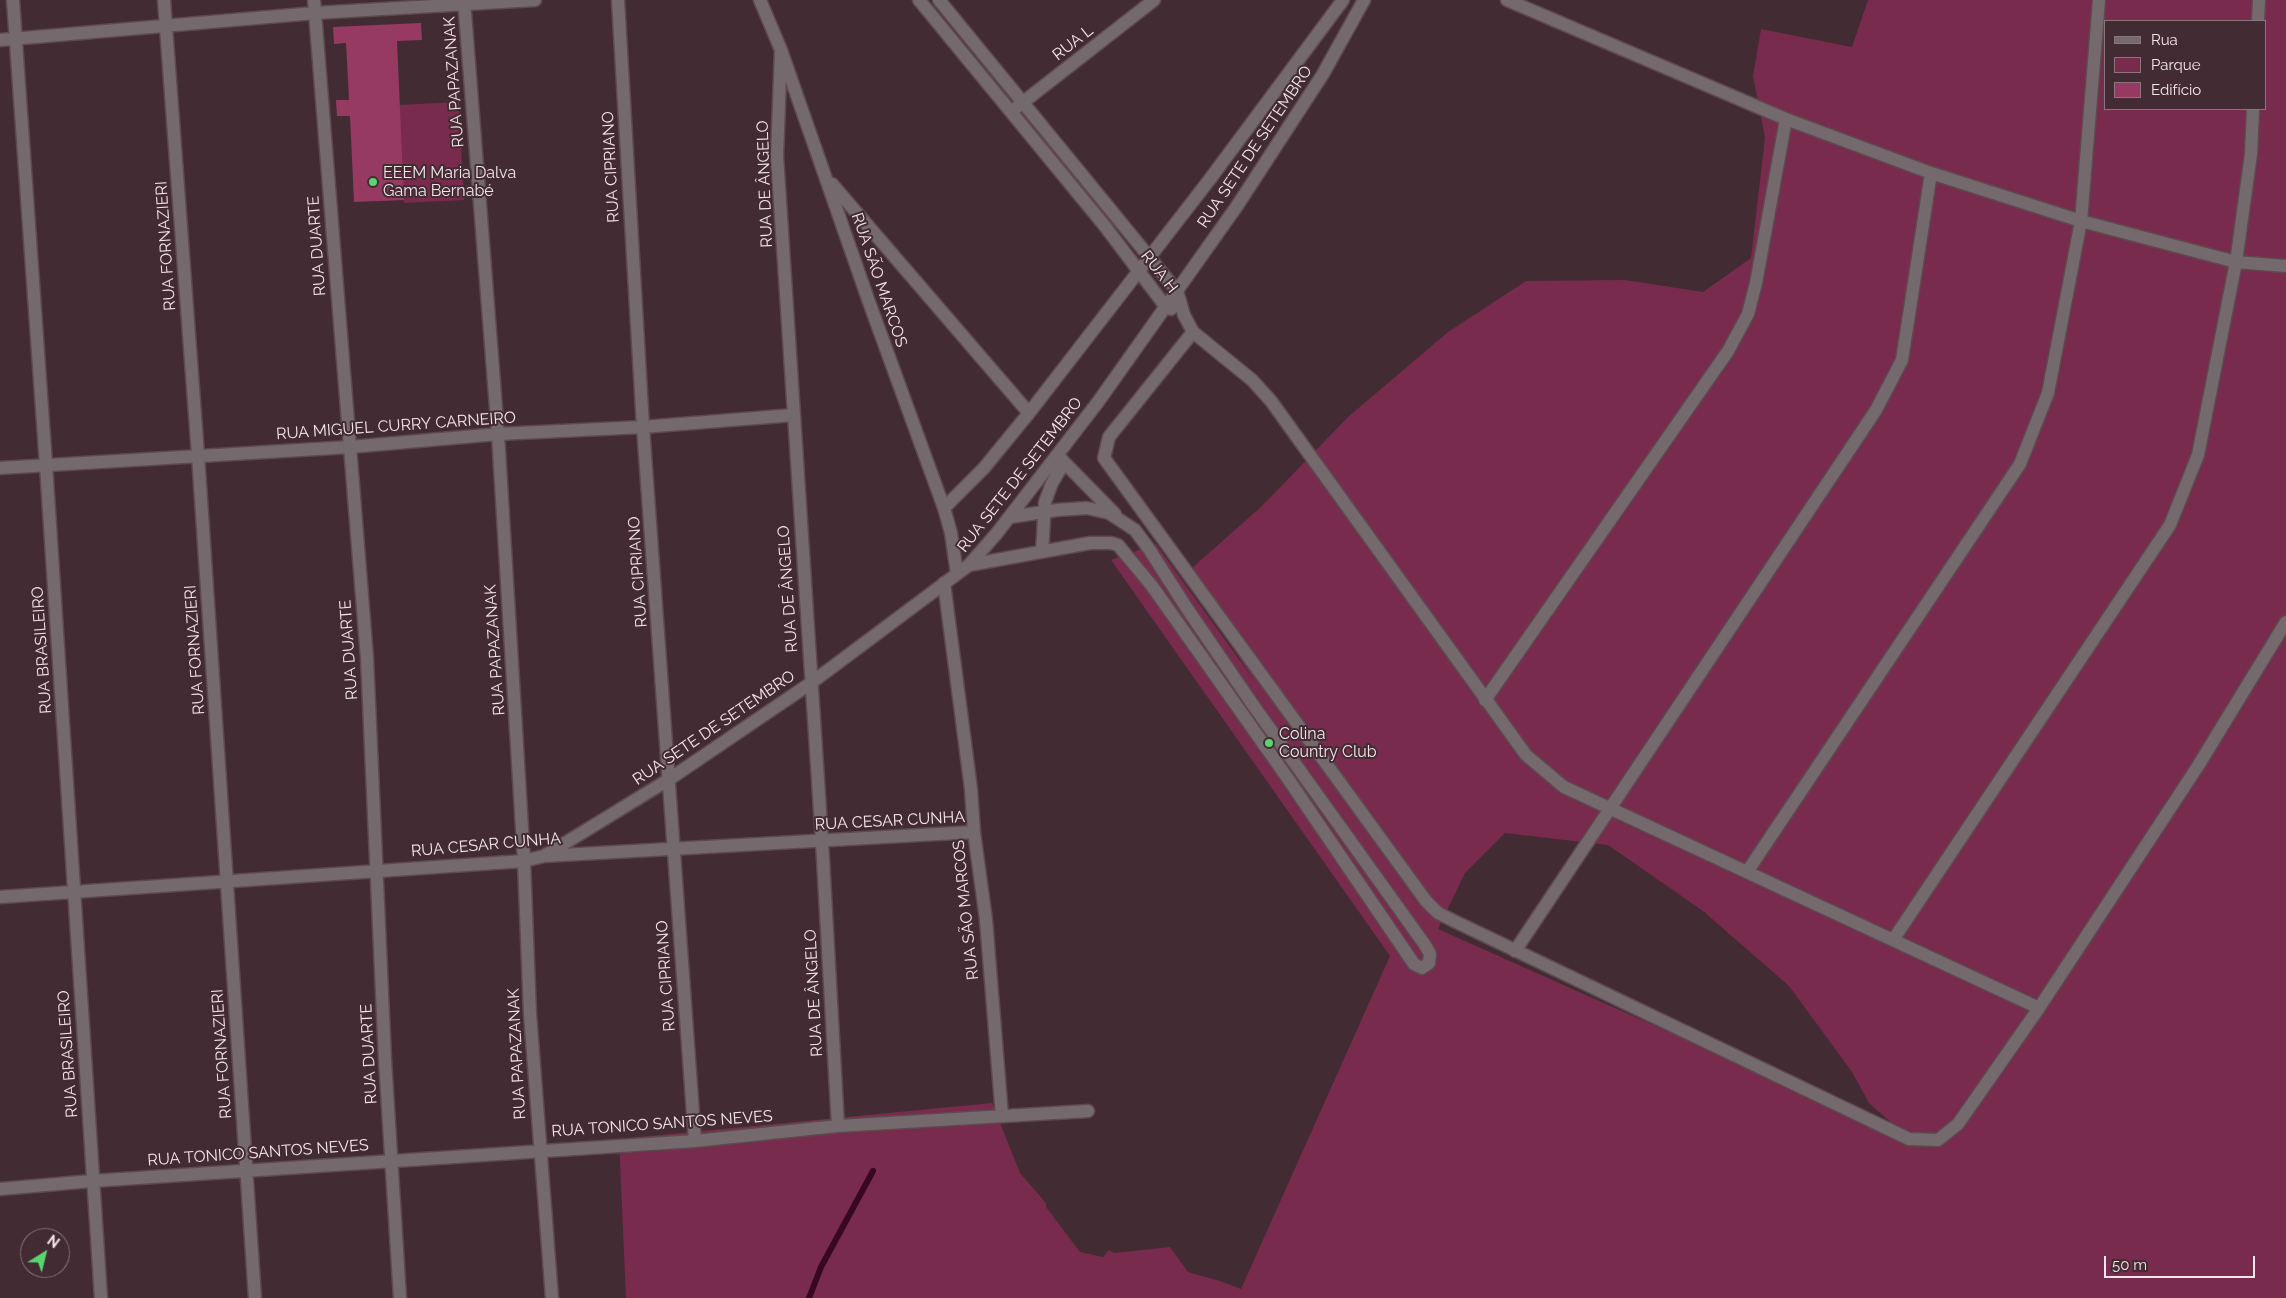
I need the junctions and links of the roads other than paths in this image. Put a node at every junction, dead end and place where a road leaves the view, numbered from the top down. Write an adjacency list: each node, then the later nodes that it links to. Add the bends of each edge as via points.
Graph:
1 (12, 0): 19 (street, RUA BRASILEIRO)
2 (164, 0): 18 (street, RUA FORNAZIERI)
3 (314, 0): 16 (street, RUA DUARTE)
4 (535, 0): 15 (street)
5 (618, 0): 39 (street, RUA CIPRIANO)
6 (760, 0): 21 (street, RUA SÃO MARCOS)
7 (919, 0): 24 (street, RUA H)
8 (940, 0): 22 (street, RUA H)
9 (1154, 0): 22 (street, RUA L)
10 (1343, 0): 29 (street, RUA SETE DE SETEMBRO)
11 (1364, 0): 33 (street, RUA SETE DE SETEMBRO, via 1319,81)
12 (1507, 0): 25 (street)
13 (2099, 0): 28 (street)
14 (2259, 0): 17 (street)
15 (464, 2): 16 (street); 40 (street, RUA PAPAZANAK)
16 (315, 13): 18 (street); 41 (street, RUA DUARTE)
17 (2258, 20)
18 (166, 25): 19 (street); 42 (street, RUA FORNAZIERI)
19 (14, 39): 20 (street); 44 (street, RUA BRASILEIRO)
20 (0, 40)
21 (781, 50): 27 (street, RUA SÃO MARCOS); 38 (street, RUA DE ÂNGELO, via 777,156)
22 (1025, 102): 24 (street, RUA L); 29 (street, RUA H)
23 (2253, 110): 30 (street, via 2251,154)
24 (1011, 111): 32 (street, RUA H)
25 (1786, 119): 26 (street); 56 (street, via 1748,314 1728,351)
26 (1931, 173): 28 (street); 58 (street, via 1902,360 1876,410)
27 (827, 178): 37 (street); 46 (street, RUA SÃO MARCOS, via 868,302)
28 (2081, 221): 30 (street); 65 (street, via 2048,393 2020,464)
29 (1150, 256): 32 (street, RUA SETE DE SETEMBRO); 33 (street, RUA H)
30 (2236, 262): 31 (street); 69 (street, via 2198,455 2170,525)
31 (2286, 266)
32 (1138, 272): 34 (street, RUA H); 37 (street, RUA SETE DE SETEMBRO)
33 (1177, 291): 34 (street, RUA SETE DE SETEMBRO); 35 (street, RUA H)
34 (1166, 307): 35 (street, RUA H); 43 (street, RUA SETE DE SETEMBRO)
35 (1184, 315): 36 (street)
36 (1193, 332): 56 (street, via 1252,380 1272,401); 70 (street, via 1109,437 1104,458 1426,901 1438,913)
37 (1029, 414): 46 (street, RUA SETE DE SETEMBRO, via 984,468)
38 (794, 415): 39 (street, RUA MIGUEL CURRY CARNEIRO); 55 (street, RUA DE ÂNGELO)
39 (644, 427): 40 (street, RUA MIGUEL CURRY CARNEIRO); 57 (street, RUA CIPRIANO)
40 (498, 434): 41 (street, RUA MIGUEL CURRY CARNEIRO); 63 (street, RUA PAPAZANAK)
41 (350, 446): 42 (street, RUA MIGUEL CURRY CARNEIRO); 64 (street, RUA DUARTE, via 367,658)
42 (198, 455): 44 (street, RUA MIGUEL CURRY CARNEIRO); 66 (street, RUA FORNAZIERI)
43 (1060, 459): 47 (street); 48 (street, RUA SETE DE SETEMBRO); 49 (street)
44 (46, 465): 45 (street, RUA MIGUEL CURRY CARNEIRO); 67 (street, RUA BRASILEIRO)
45 (0, 468)
46 (944, 508): 52 (street, RUA SÃO MARCOS, via 952,533)
47 (1043, 512): 48 (street); 49 (street, via 1087,508); 50 (street)
48 (1010, 517): 51 (street, RUA SETE DE SETEMBRO)
49 (1118, 518): 50 (street, via 1146,544 1253,705 1425,945 1430,959 1426,966 1414,964 1284,773 1124,551 1118,545 1106,542)
50 (1042, 552): 51 (street)
51 (969, 565): 52 (street, RUA SETE DE SETEMBRO)
52 (957, 574): 53 (street, RUA SETE DE SETEMBRO)
53 (944, 583): 55 (street, RUA SETE DE SETEMBRO); 59 (street, RUA SÃO MARCOS)
54 (2286, 622): 71 (street, via 2198,766)
55 (810, 683): 57 (street, RUA SETE DE SETEMBRO); 60 (street, RUA DE ÂNGELO)
56 (1485, 700): 58 (street, via 1526,755 1564,787)
57 (668, 780): 61 (street, RUA CIPRIANO); 62 (street, RUA SETE DE SETEMBRO)
58 (1612, 808): 65 (street); 70 (street)
59 (974, 832): 60 (street, RUA CESAR CUNHA); 73 (street, RUA SÃO MARCOS, via 986,920)
60 (822, 841): 61 (street, RUA CESAR CUNHA); 74 (street, RUA DE ÂNGELO)
61 (673, 848): 62 (street, RUA CESAR CUNHA); 75 (street, RUA CIPRIANO)
62 (544, 856): 63 (street, RUA CESAR CUNHA)
63 (524, 861): 64 (street, RUA CESAR CUNHA); 76 (street, RUA PAPAZANAK)
64 (376, 870): 66 (street, RUA CESAR CUNHA); 77 (street, RUA DUARTE)
65 (1748, 872): 69 (street)
66 (226, 881): 67 (street, RUA CESAR CUNHA); 78 (street, RUA FORNAZIERI)
67 (74, 891): 68 (street, RUA CESAR CUNHA); 79 (street, RUA BRASILEIRO)
68 (0, 897)
69 (1893, 940): 71 (street)
70 (1515, 951): 71 (street, via 1909,1139 1938,1140 1958,1124)
71 (2039, 1008)
72 (1088, 1111): 73 (street, RUA TONICO SANTOS NEVES)
73 (1002, 1116): 74 (street, RUA TONICO SANTOS NEVES)
74 (838, 1126): 75 (street, RUA TONICO SANTOS NEVES)
75 (695, 1141): 76 (street, RUA TONICO SANTOS NEVES)
76 (539, 1150): 77 (street, RUA TONICO SANTOS NEVES); 84 (street, RUA PAPAZANAK)
77 (392, 1160): 78 (street, RUA TONICO SANTOS NEVES); 83 (street, RUA DUARTE)
78 (247, 1170): 79 (street, RUA TONICO SANTOS NEVES); 82 (street, RUA FORNAZIERI)
79 (92, 1181): 80 (street, RUA TONICO SANTOS NEVES); 81 (street, RUA BRASILEIRO)
80 (0, 1189)
81 (101, 1298)
82 (255, 1298)
83 (400, 1298)
84 (552, 1298)

